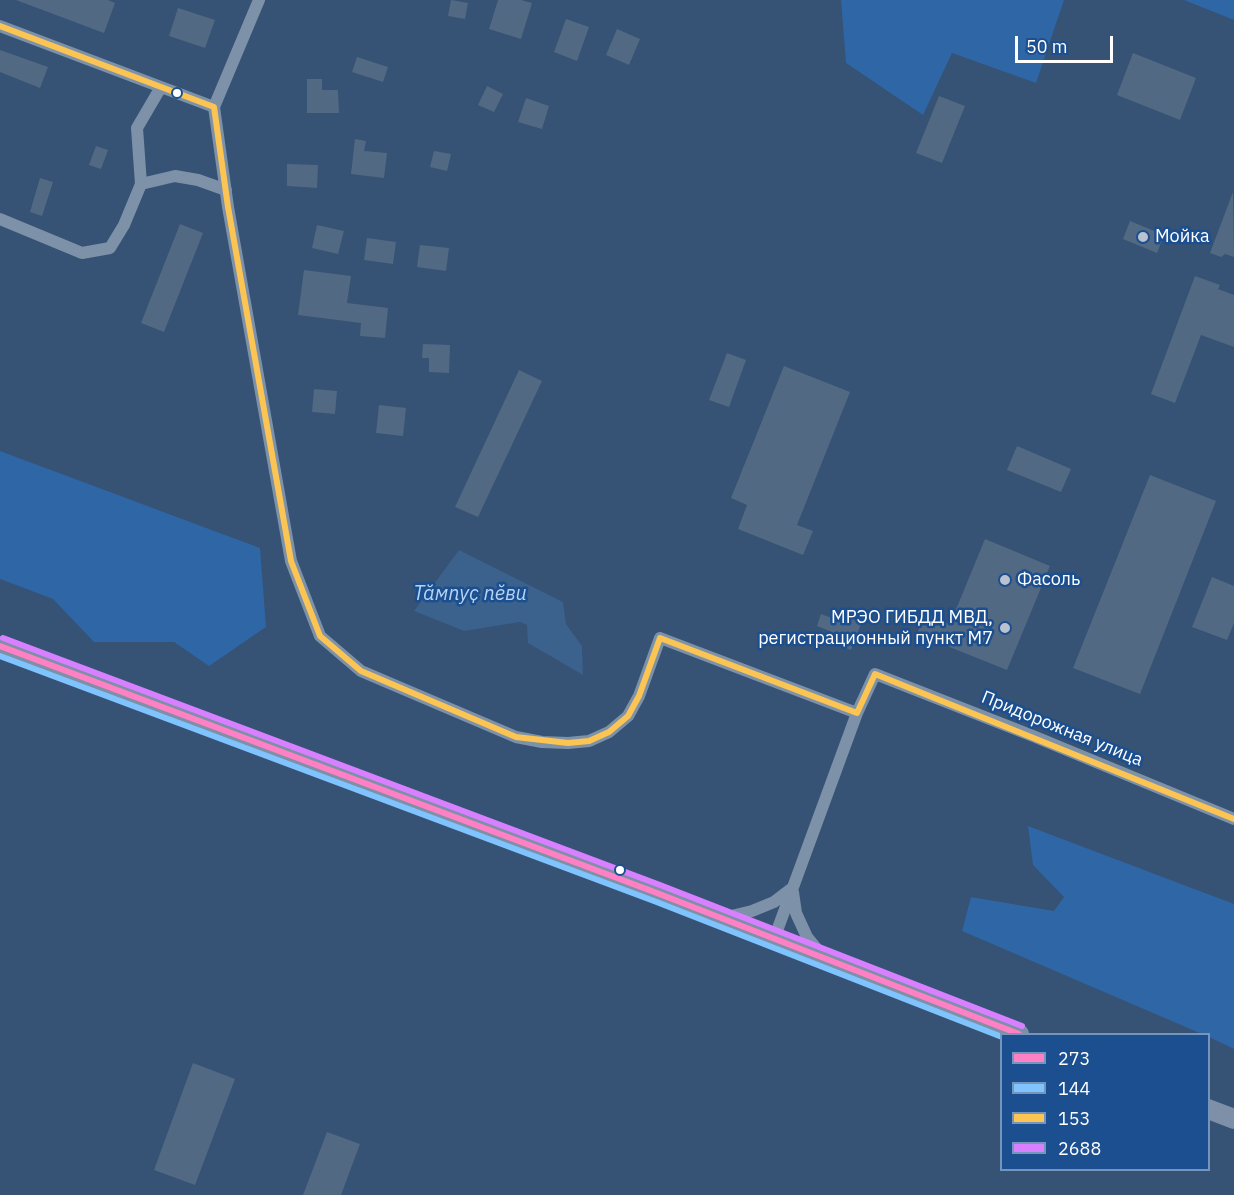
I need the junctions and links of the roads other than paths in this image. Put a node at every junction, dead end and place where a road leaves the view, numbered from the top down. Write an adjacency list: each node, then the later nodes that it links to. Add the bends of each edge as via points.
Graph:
1 (259, 0): 4 (street)
2 (0, 26): 3 (street)
3 (161, 87): 4 (street); 5 (street, via 137,128)
4 (214, 107): 6 (street)
5 (141, 184): 6 (street, via 175,177); 7 (street, via 119,234 110,248 99,251 82,253)
6 (226, 190): 9 (street, via 291,561 320,636 361,671 516,737 568,744 589,741 609,732 628,716 660,638)
7 (0, 219)
8 (0, 646): 12 (highway)
9 (857, 713): 10 (street, Придорожная улица, via 875,674); 11 (street)
10 (1234, 819)
11 (792, 888): 12 (street, via 774,902); 13 (street); 14 (street, via 796,913 807,937)
12 (722, 918): 13 (highway)
13 (774, 939): 14 (highway)
14 (824, 958): 15 (highway)
15 (1014, 1033)
16 (1210, 1109): 17 (highway)
17 (1234, 1119)

